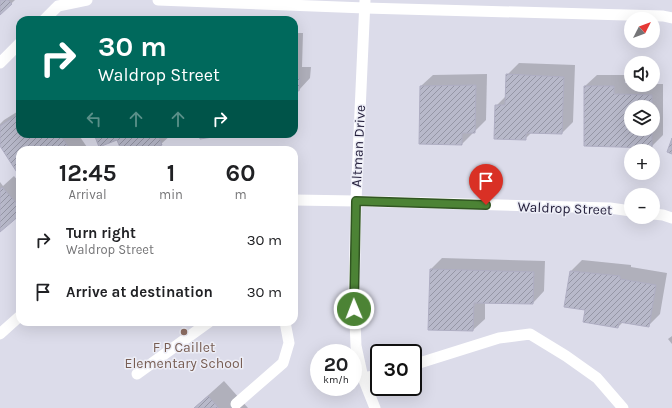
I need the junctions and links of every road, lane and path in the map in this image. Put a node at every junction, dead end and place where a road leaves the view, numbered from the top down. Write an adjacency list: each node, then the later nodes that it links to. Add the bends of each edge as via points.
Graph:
1 (87, 0): 4 (street, via 58,6)
2 (158, 0): 3 (street)
3 (365, 4): 5 (street); 9 (street, Altman Drive)
4 (48, 16)
5 (672, 18)
6 (16, 48): 7 (street)
7 (0, 63)
8 (298, 200): 9 (street, Waldrop Street)
9 (356, 201): 10 (street, Waldrop Street); 20 (street, Altman Drive, via 354,296 356,346)
10 (624, 210)
11 (660, 215): 12 (street)
12 (672, 218)
13 (16, 320): 16 (street)
14 (203, 326): 18 (street)
15 (286, 326): 21 (street, via 289,343 283,363)
16 (0, 334)
17 (422, 362): 23 (street, via 499,338 530,334 596,378)
18 (137, 374)
19 (370, 376): 20 (street)
20 (363, 378): 22 (street, Altman Drive)
21 (236, 404)
22 (375, 408)
23 (623, 408)

